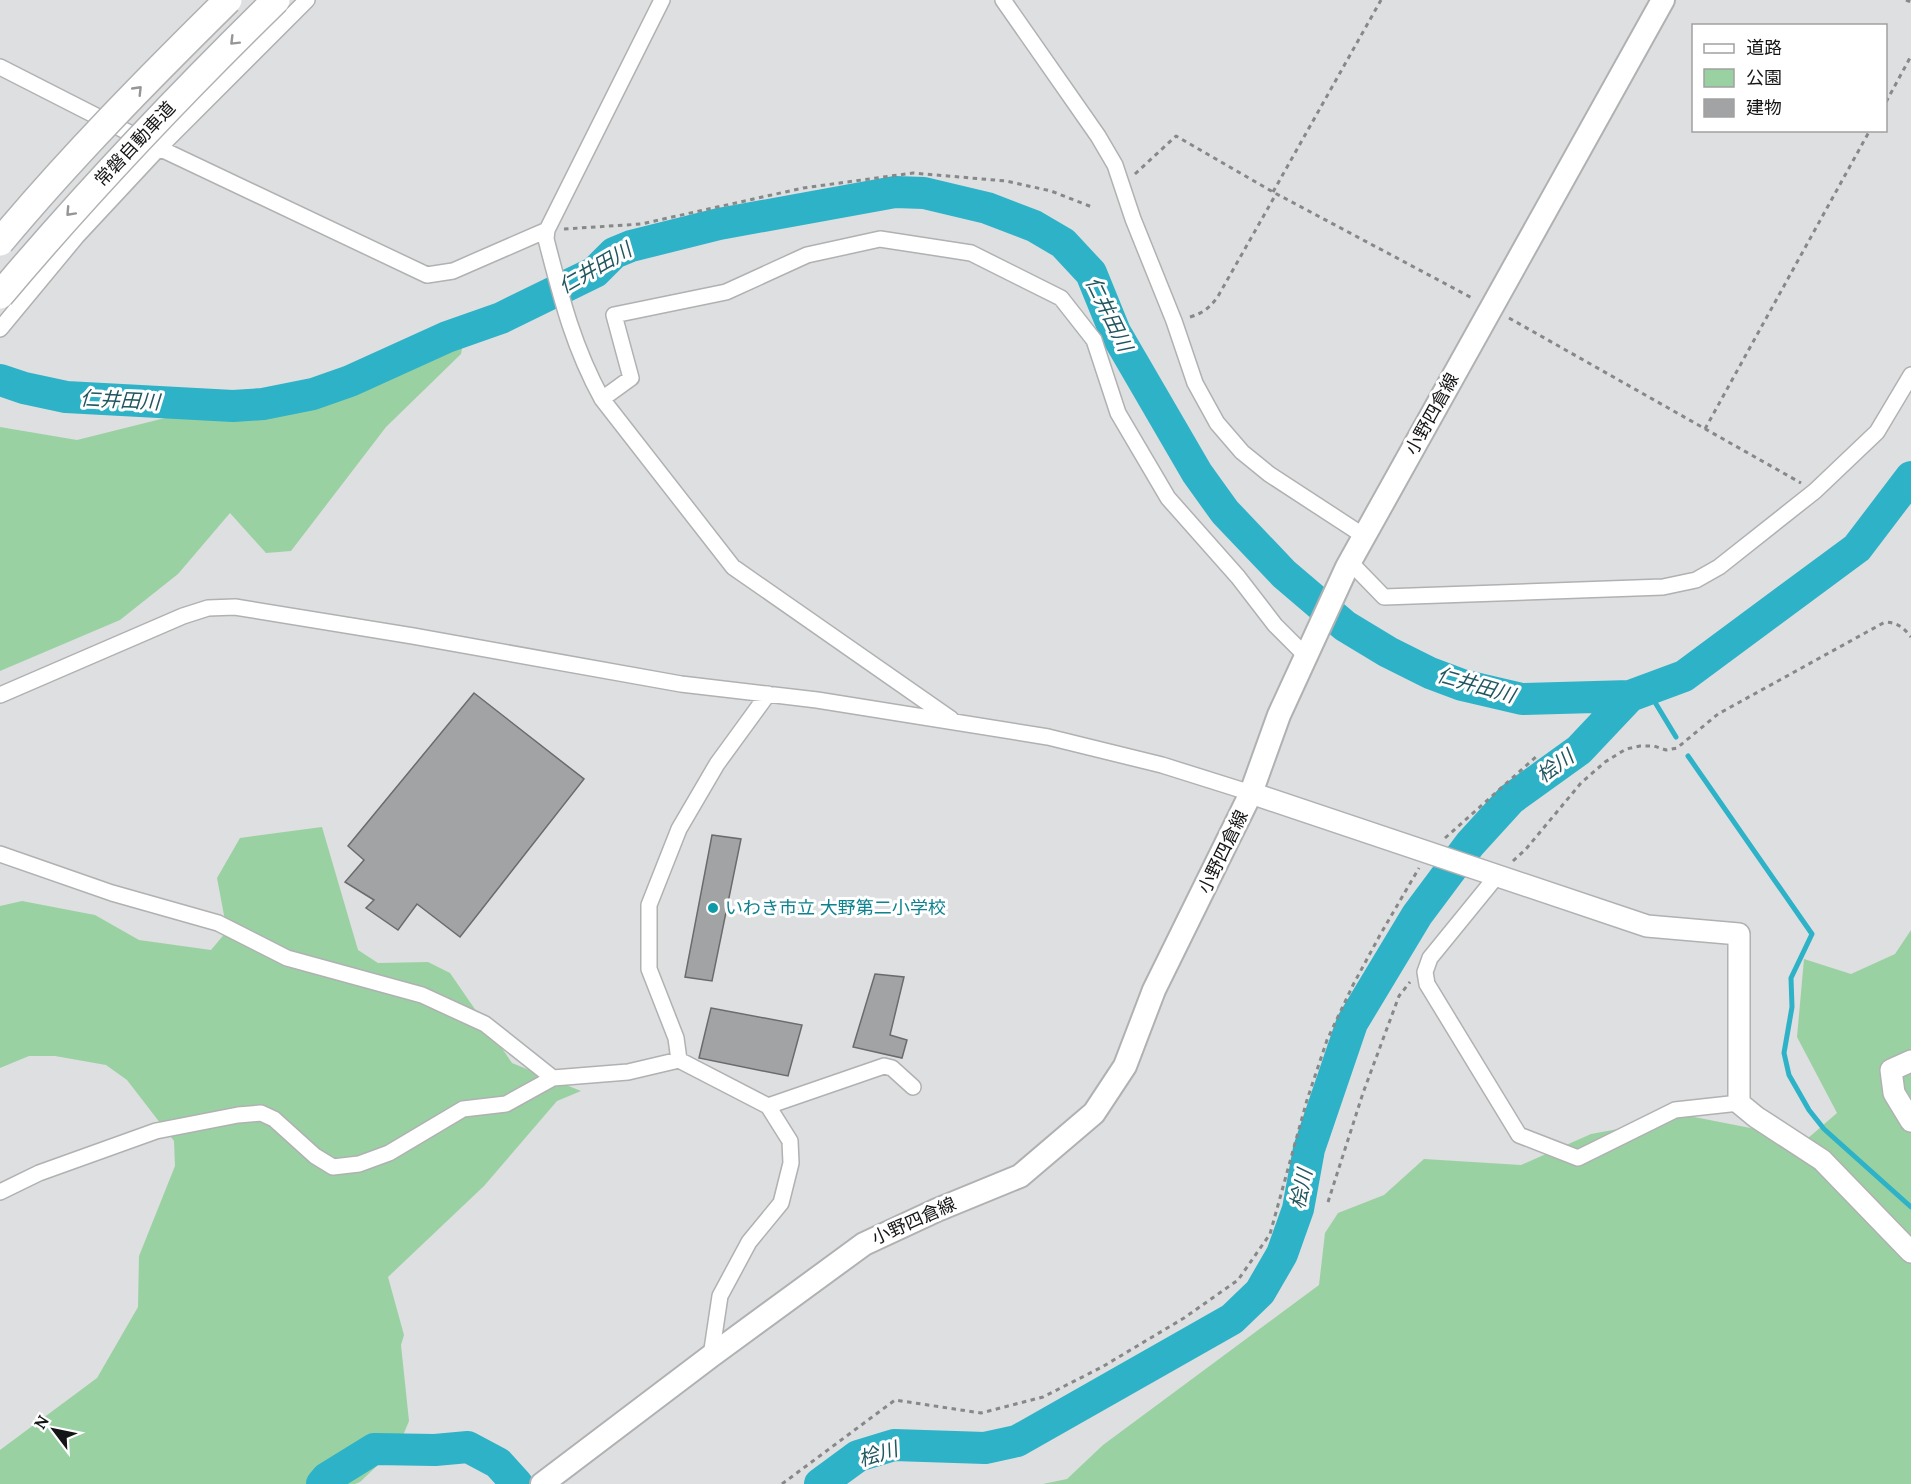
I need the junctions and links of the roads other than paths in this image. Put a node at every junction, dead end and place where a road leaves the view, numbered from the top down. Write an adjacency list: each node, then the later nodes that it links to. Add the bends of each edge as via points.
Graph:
1 (228, 0): 10 (highway, 常磐自動車道, one-way to 1, bridge, via 138,89)
2 (276, 0): 11 (highway, 常磐自動車道, one-way to 11, bridge, via 60,223)
3 (307, 0): 8 (street)
4 (662, 0): 9 (street)
5 (1003, 0): 15 (street, via 1115,165 1195,383 1217,423 1242,452 1269,474)
6 (1663, 0): 15 (main road, 小野四倉線)
7 (0, 68): 8 (street)
8 (159, 148): 9 (street, via 428,275 453,271); 12 (street, via 77,236)
9 (547, 235): 14 (street, via 566,318)
10 (0, 242)
11 (0, 295)
12 (0, 329)
13 (1911, 375): 16 (street, via 1877,432 1815,491 1719,567 1696,580 1663,587 1384,597)
14 (602, 399): 17 (street, via 631,378 614,315 726,292 807,255 880,239 971,253 1061,298 1094,340 1118,413 1168,498); 20 (street, via 734,567)
15 (1364, 536): 16 (main road, 小野四倉線)
16 (1348, 565): 17 (main road, 小野四倉線)
17 (1306, 656): 21 (main road, 小野四倉線, via 1279,715)
18 (768, 694): 19 (street, via 681,684 235,607 208,608 183,616); 20 (street); 24 (street, via 717,764 679,829 649,905 649,969 676,1038)
19 (0, 695)
20 (956, 722): 21 (street, via 1048,737 1162,765)
21 (1251, 793): 23 (street); 33 (main road, 小野四倉線, via 1154,990 1125,1066 1094,1113 1020,1176 864,1244)
22 (0, 854): 26 (street, via 112,894 218,923 287,958 422,995 485,1024)
23 (1496, 877): 28 (street, via 1647,926 1739,934); 28 (street, via 1430,957 1425,972 1427,984 1519,1135 1578,1158 1675,1110)
24 (679, 1060): 26 (street, via 628,1072); 29 (street)
25 (1911, 1061): 30 (street, via 1891,1070 1893,1093)
26 (553, 1078): 31 (street, via 506,1104 462,1108 389,1153 359,1164 333,1167 274,1119 261,1113 238,1114 156,1131 39,1173)
27 (913, 1087): 29 (street, via 892,1068 884,1066)
28 (1739, 1103): 32 (street, via 1822,1160)
29 (768, 1106): 33 (street, via 790,1141 791,1163 781,1203 749,1242 720,1296)
30 (1911, 1121)
31 (0, 1192)
32 (1911, 1252)
33 (711, 1356): 34 (main road, 小野四倉線)
34 (542, 1484)

